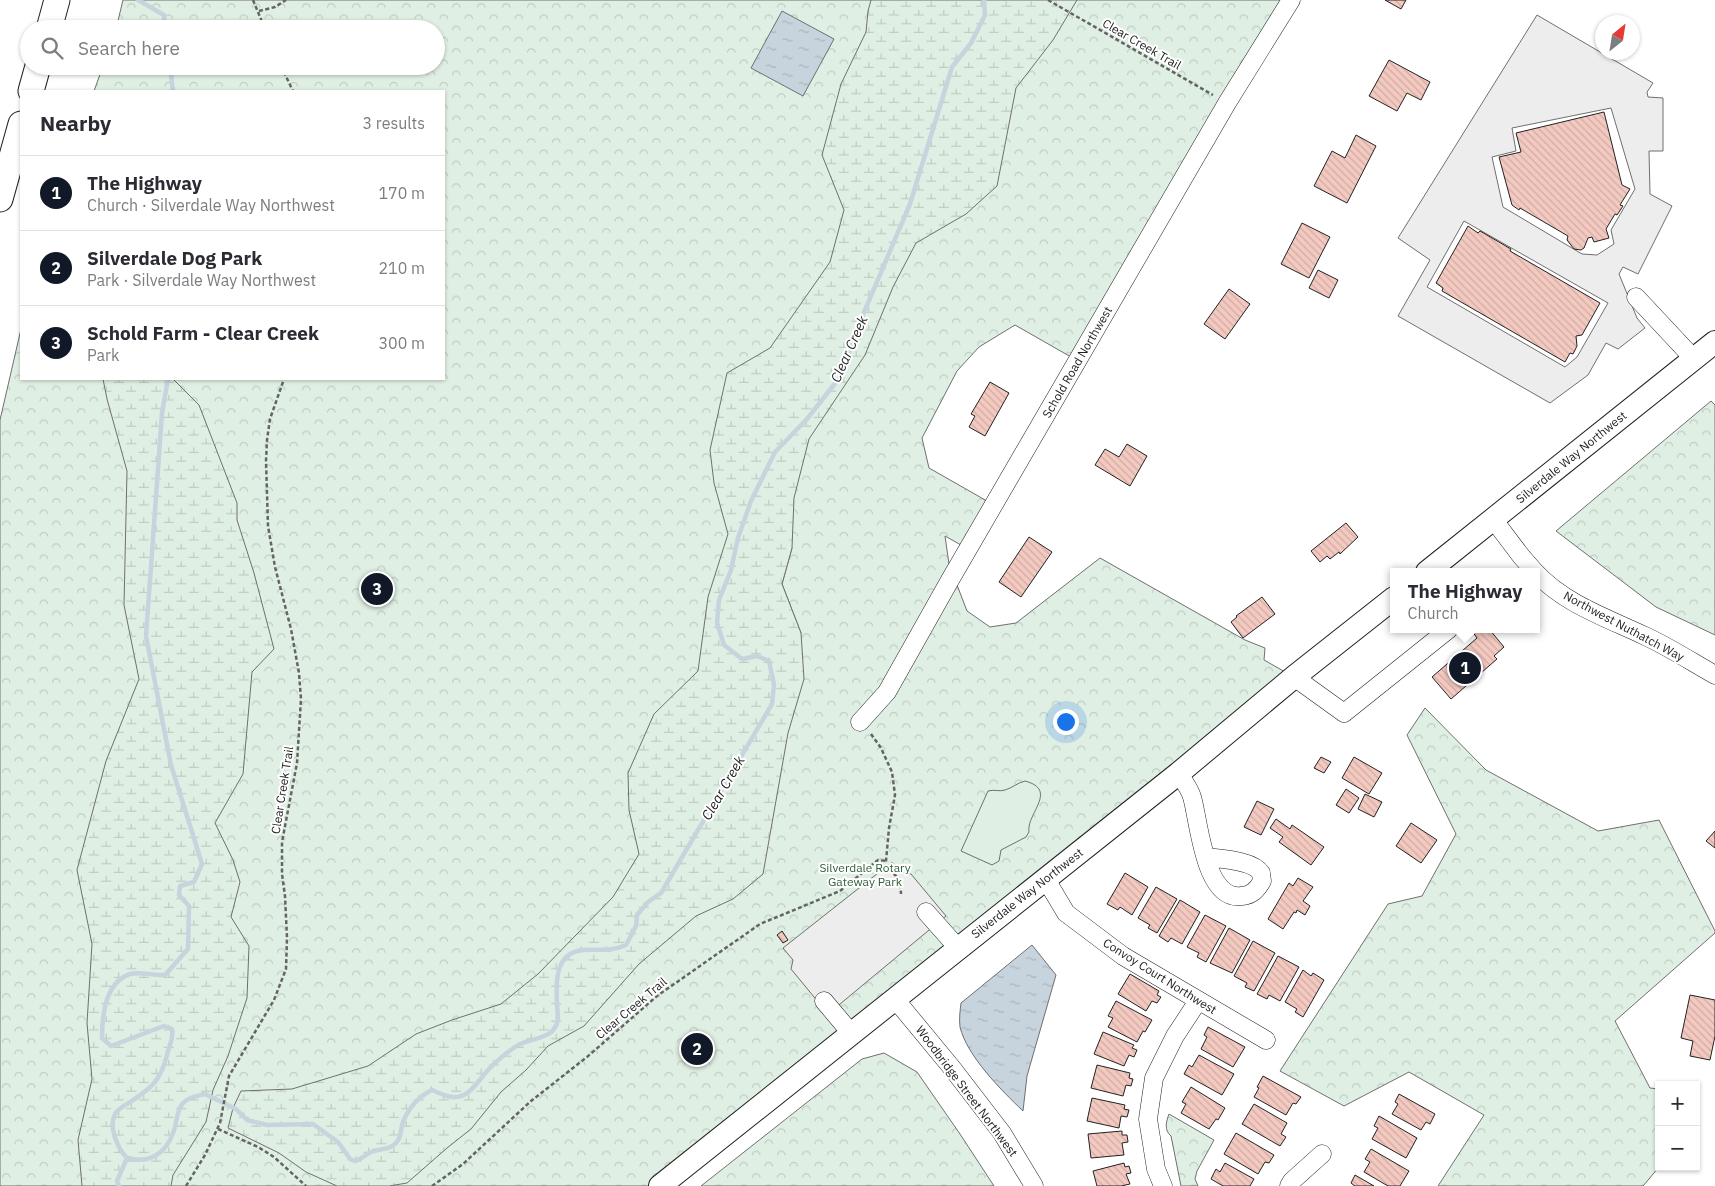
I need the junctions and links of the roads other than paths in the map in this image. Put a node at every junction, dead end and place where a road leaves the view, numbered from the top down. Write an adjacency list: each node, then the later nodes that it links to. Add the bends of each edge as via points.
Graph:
1 (57, 0): 3 (highway)
2 (1291, 0): 19 (street, Schold Road Northwest, via 1227,103 887,692)
3 (51, 20)
4 (35, 75): 5 (highway)
5 (31, 90)
6 (20, 128): 7 (highway)
7 (0, 199)
8 (1636, 297): 10 (street)
9 (1715, 342): 10 (main road, Silverdale Way Northwest)
10 (1694, 359): 11 (main road, Silverdale Way Northwest)
11 (1494, 519): 12 (main road, Silverdale Way Northwest); 13 (street, Northwest Nuthatch Way)
12 (1432, 568)
13 (1530, 568)
14 (1540, 577): 17 (street, Northwest Nuthatch Way, via 1581,606 1647,637)
15 (1390, 601): 18 (main road, Silverdale Way Northwest)
16 (1444, 633): 18 (street, via 1344,713)
17 (1715, 675)
18 (1294, 677): 20 (main road, Silverdale Way Northwest)
19 (860, 722)
20 (1179, 774): 21 (street, via 1192,795); 22 (main road, Silverdale Way Northwest)
21 (1206, 857)
22 (1045, 878): 24 (main road, Silverdale Way Northwest); 27 (street, Convoy Court Northwest, via 1066,913 1123,956)
23 (926, 912): 24 (street)
24 (958, 948): 25 (main road, Silverdale Way Northwest)
25 (895, 999): 28 (main road, Silverdale Way Northwest); 32 (street, Woodbridge Street Northwest, via 1002,1133)
26 (824, 1001): 28 (street)
27 (1198, 1001): 29 (street, Convoy Court Northwest); 33 (street, via 1175,1036 1154,1078 1148,1119 1156,1169)
28 (851, 1033): 31 (main road, Silverdale Way Northwest)
29 (1266, 1040)
30 (1322, 1154): 34 (street)
31 (660, 1186)
32 (1034, 1186)
33 (1163, 1186)
34 (1289, 1186)

